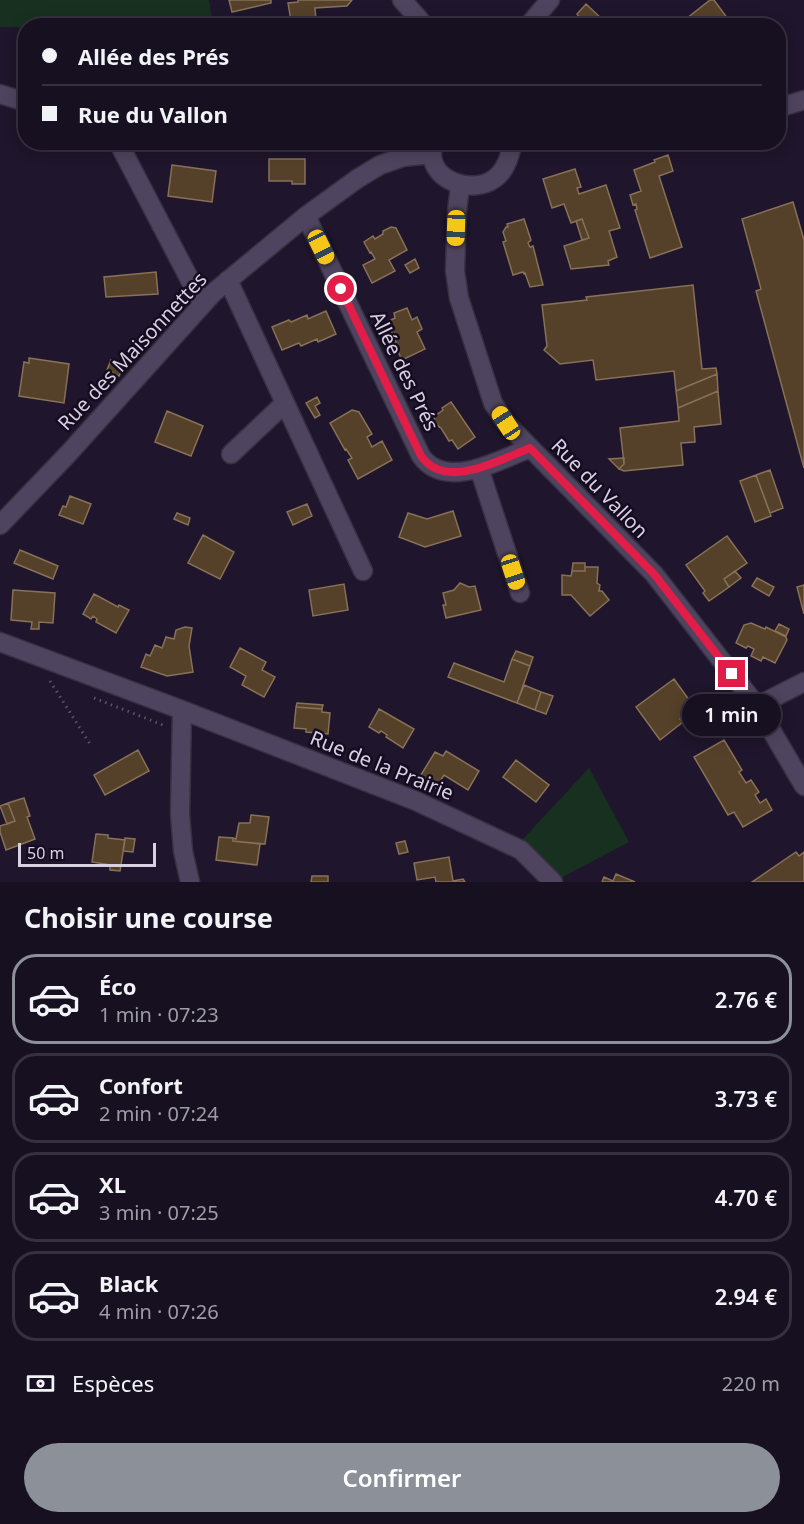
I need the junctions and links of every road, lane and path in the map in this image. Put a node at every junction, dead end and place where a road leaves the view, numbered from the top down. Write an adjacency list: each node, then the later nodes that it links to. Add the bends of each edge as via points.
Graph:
1 (402, 0): 3 (street)
2 (550, 0): 4 (street)
3 (418, 18)
4 (535, 18)
5 (0, 94): 6 (street)
6 (18, 100)
7 (804, 100): 8 (street)
8 (786, 106)
9 (122, 150): 16 (street)
10 (426, 150): 14 (street, Rue des Maisonnettes, via 380,165)
11 (433, 150): 13 (street, via 437,169)
12 (511, 150): 13 (street, via 506,165 494,179 485,184)
13 (460, 186): 18 (street, Rue du Vallon, via 455,271 459,298 493,403)
14 (306, 216): 15 (street, Rue des Maisonnettes); 20 (street, Allée des Prés, via 426,464 448,472)
15 (228, 280): 16 (street, Rue des Maisonnettes); 17 (street)
16 (202, 303): 21 (street, Rue des Maisonnettes)
17 (285, 402): 19 (street); 22 (street)
18 (530, 448): 20 (street, Allée des Prés); 27 (street, Rue du Vallon, via 654,574)
19 (231, 454)
20 (479, 468): 23 (street)
21 (0, 525)
22 (363, 571)
23 (520, 593)
24 (0, 642): 28 (street, Rue de la Prairie)
25 (50, 681): 29 (path)
26 (804, 682): 27 (street)
27 (758, 706): 30 (street, Rue du Vallon)
28 (182, 710): 31 (street, via 180,814); 32 (street, Rue de la Prairie, via 416,801 521,850)
29 (90, 744)
30 (804, 786)
31 (190, 882)
32 (553, 882)

